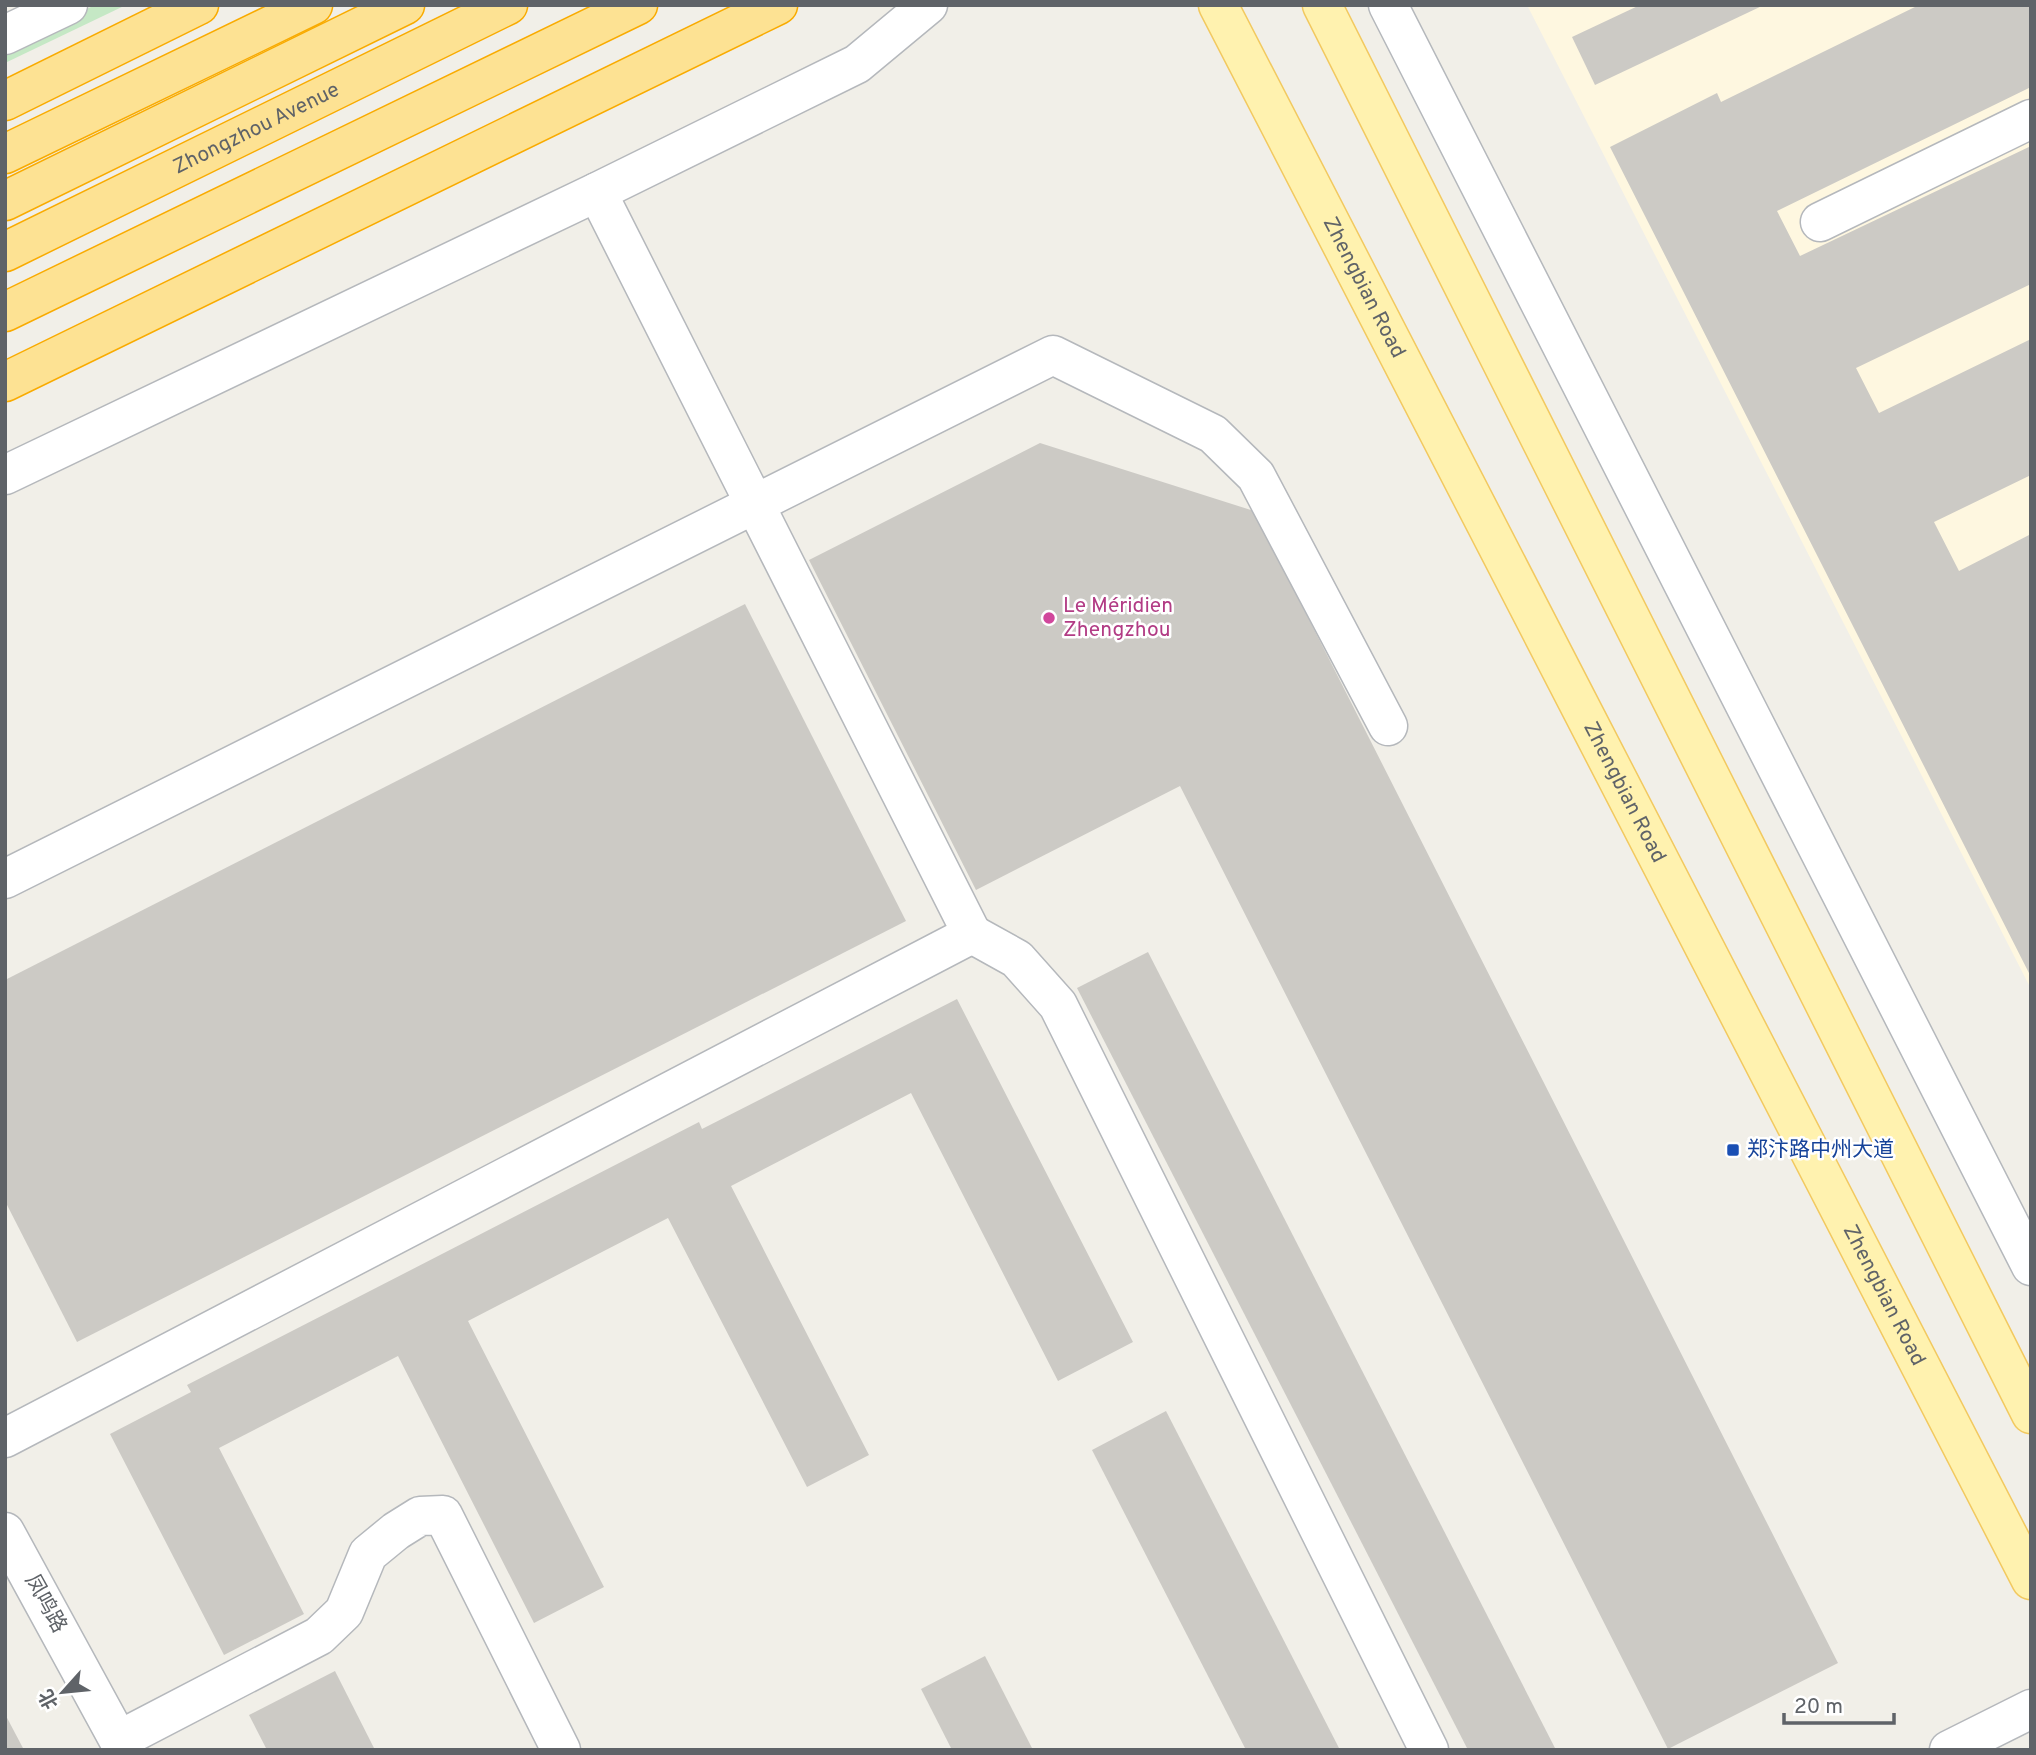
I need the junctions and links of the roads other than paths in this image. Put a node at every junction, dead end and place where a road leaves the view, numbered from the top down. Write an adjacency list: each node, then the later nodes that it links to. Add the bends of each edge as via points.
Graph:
1 (68, 5): 12 (street)
2 (199, 5): 13 (highway)
3 (313, 5): 15 (highway)
4 (405, 5): 17 (highway)
5 (508, 5): 19 (highway, Zhongzhou Avenue)
6 (638, 5): 20 (highway)
7 (778, 5): 21 (highway)
8 (928, 5): 16 (street, via 857,64)
9 (1218, 5): 31 (main road, Zhengbian Road)
10 (1322, 5): 28 (main road)
11 (1388, 5): 27 (street)
12 (5, 35)
13 (5, 101)
14 (2031, 119): 18 (street)
15 (5, 154)
16 (597, 192): 22 (street); 23 (street)
17 (5, 201)
18 (1820, 222)
19 (5, 252)
20 (5, 312)
21 (5, 382)
22 (5, 475)
23 (755, 506): 24 (street, via 1052,355 1213,434 1255,476); 25 (street); 26 (street)
24 (1388, 726)
25 (5, 879)
26 (972, 934): 29 (street); 34 (street, via 1017,959 1058,1005)
27 (2031, 1266)
28 (2031, 1414)
29 (5, 1438)
30 (5, 1532): 33 (street, 凤鸣路)
31 (2031, 1580)
32 (2031, 1709): 36 (street)
33 (121, 1745): 35 (street, via 319,1636 344,1612 368,1554 420,1516 443,1515)
34 (1415, 1745)
35 (561, 1750)
36 (1949, 1750)

